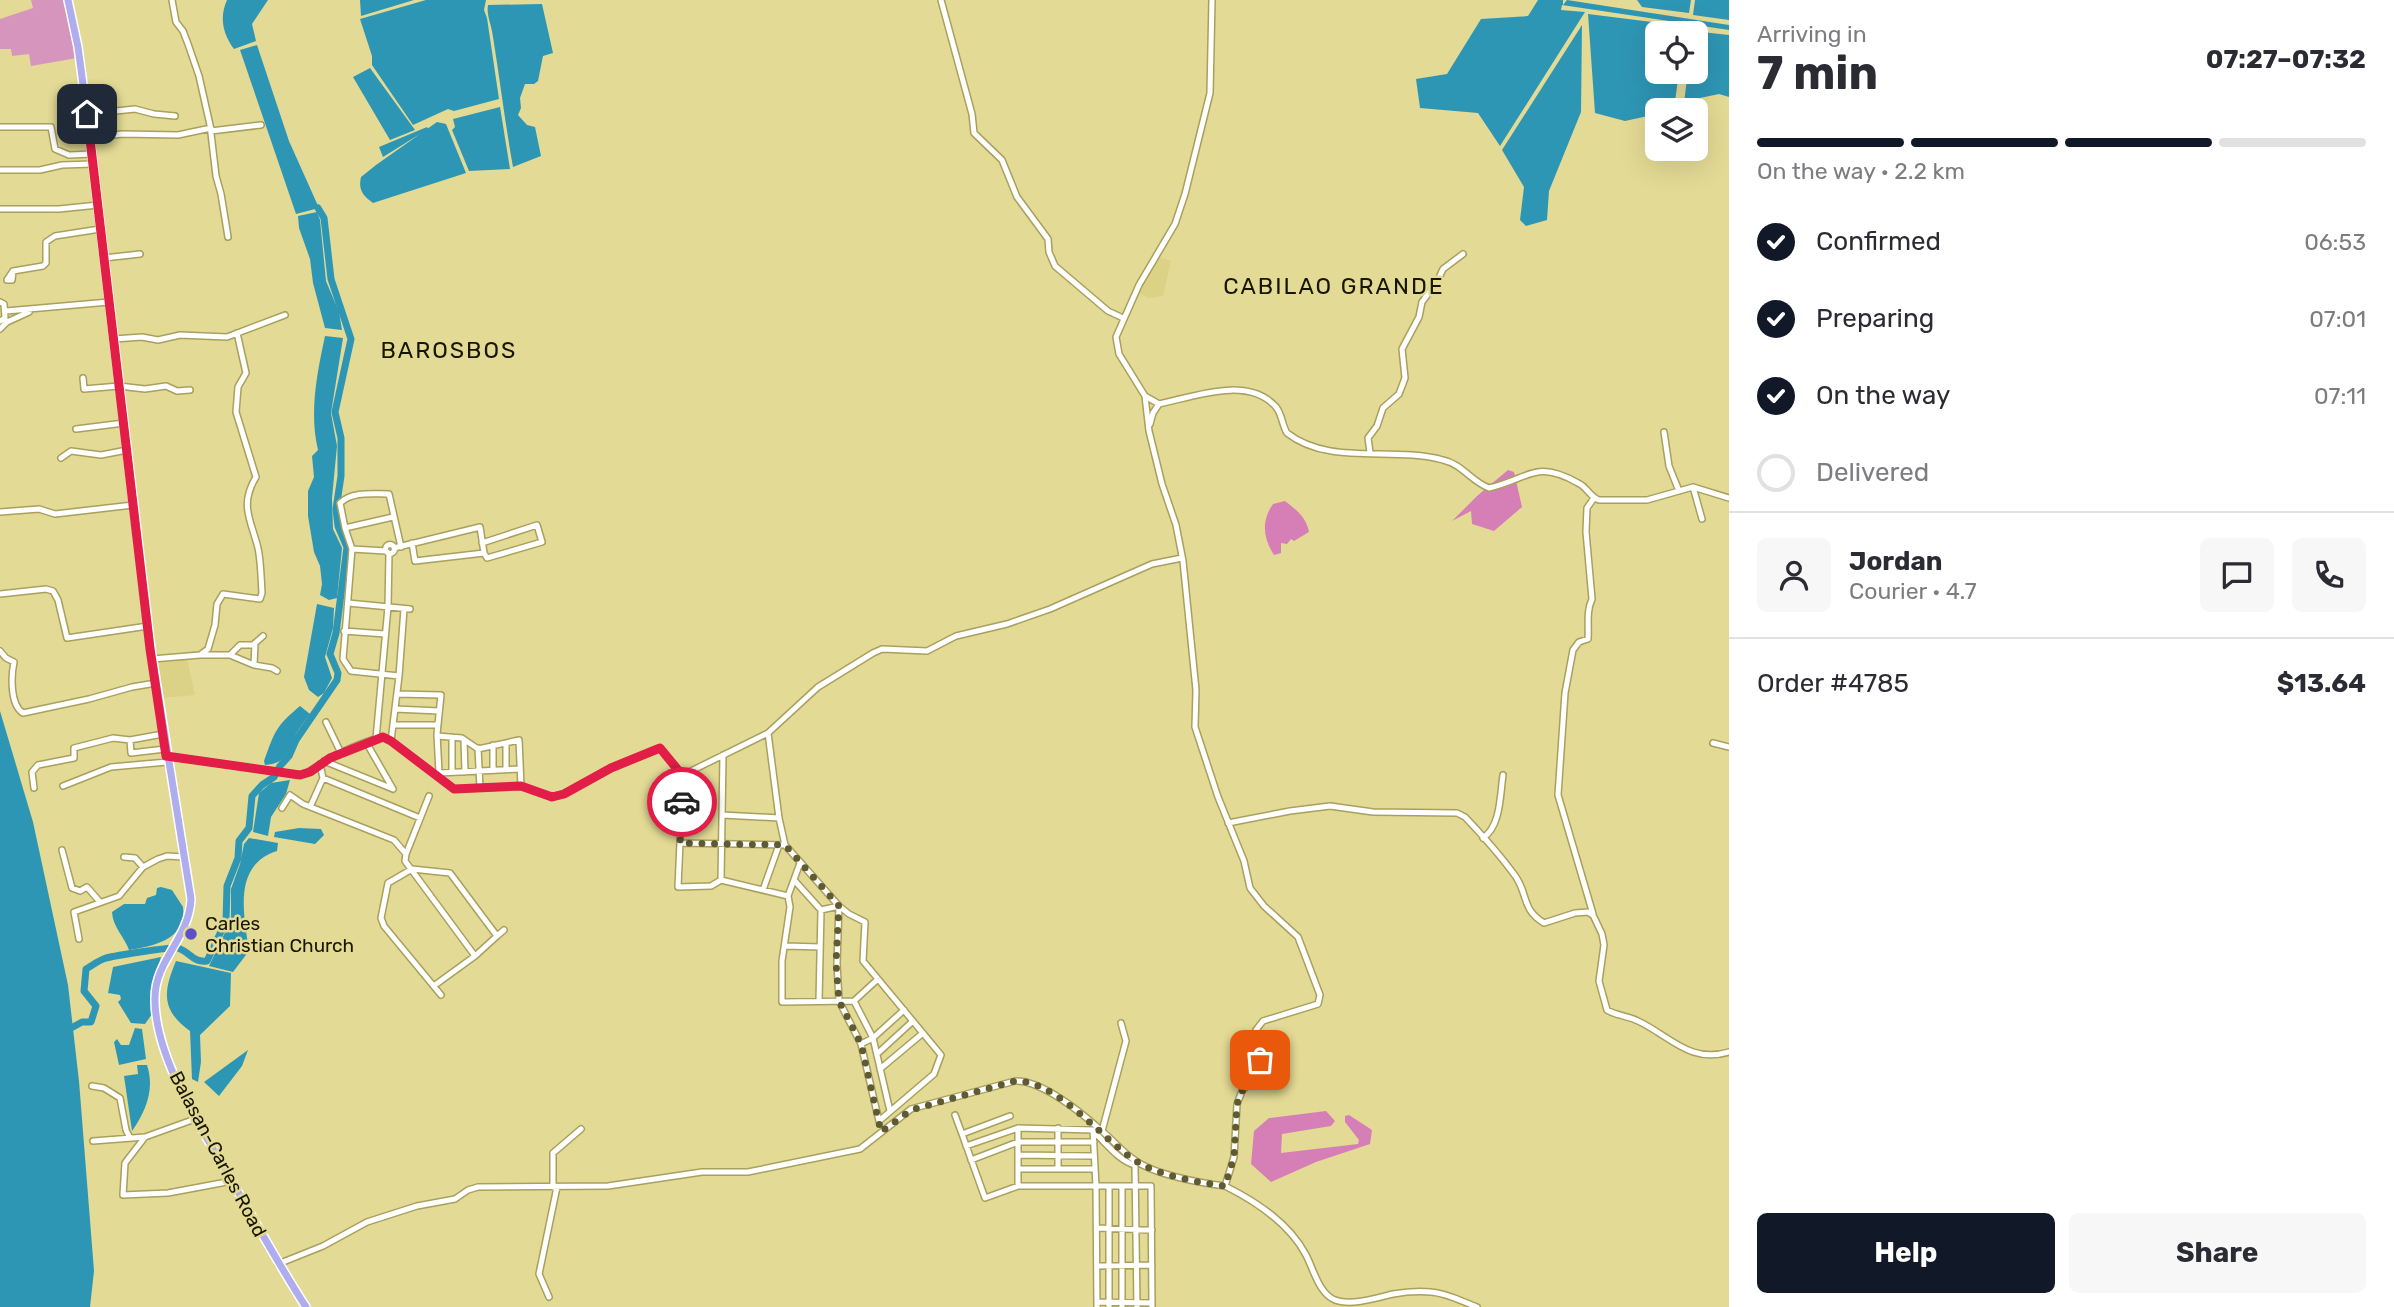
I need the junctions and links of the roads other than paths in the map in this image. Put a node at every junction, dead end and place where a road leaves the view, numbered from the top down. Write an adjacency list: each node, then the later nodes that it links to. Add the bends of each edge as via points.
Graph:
1 (68, 0): 5 (main road, Balasan-Carles Road)
2 (172, 0): 9 (street, via 176,22 199,76)
3 (941, 0): 27 (street, via 974,133 1002,160 1017,197 1048,239 1055,266 1101,306)
4 (1212, 0): 27 (street, via 1210,93 1185,194 1175,224)
5 (87, 114): 6 (street, via 135,109); 10 (main road, Balasan-Carles Road)
6 (175, 116)
7 (261, 125): 9 (street)
8 (0, 127): 11 (street, via 51,127 55,149 69,155)
9 (211, 130): 10 (street); 17 (street)
10 (90, 138): 11 (main road, Balasan-Carles Road)
11 (92, 154): 12 (main road, Balasan-Carles Road)
12 (93, 164): 13 (street); 14 (main road, Balasan-Carles Road)
13 (0, 170)
14 (98, 205): 15 (street); 16 (main road, Balasan-Carles Road)
15 (0, 209)
16 (100, 229): 20 (main road, Balasan-Carles Road); 21 (street, via 55,236 46,242 43,266)
17 (228, 237)
18 (140, 254): 20 (street)
19 (1463, 254): 42 (street, via 1445,267 1422,302 1402,349 1405,378 1399,394 1379,413 1368,438)
20 (104, 258): 23 (main road, Balasan-Carles Road)
21 (13, 271)
22 (0, 302): 25 (street)
23 (109, 302): 24 (street); 31 (main road, Balasan-Carles Road)
24 (36, 309): 25 (street); 29 (street)
25 (6, 311): 28 (street)
26 (285, 315): 30 (street)
27 (1124, 318): 35 (street, via 1116,347)
28 (0, 321)
29 (0, 329)
30 (237, 333): 31 (street, via 216,338); 68 (street, via 246,373 238,387 236,412 256,477 247,504 258,547 262,593 260,599 223,594 208,649)
31 (114, 339): 33 (main road, Balasan-Carles Road)
32 (83, 377): 33 (street, via 83,390)
33 (119, 386): 34 (street); 37 (main road, Balasan-Carles Road)
34 (190, 390)
35 (1145, 396): 36 (street); 39 (street)
36 (1159, 404): 39 (street); 42 (street, via 1201,394 1247,392 1275,405 1283,427 1295,439 1326,452)
37 (124, 423): 38 (street); 41 (main road, Balasan-Carles Road)
38 (76, 429)
39 (1149, 430): 58 (street)
40 (1664, 432): 45 (street, via 1669,466)
41 (127, 450): 43 (street, via 101,455 71,451); 48 (main road, Balasan-Carles Road)
42 (1370, 452): 47 (street, via 1447,460 1489,488 1535,471 1550,471 1581,484)
43 (61, 458)
44 (1693, 487): 45 (street); 46 (street); 51 (street)
45 (1679, 491): 47 (street, via 1637,500)
46 (1729, 498)
47 (1594, 499): 140 (street, via 1586,520 1592,599 1588,639 1573,650 1565,693 1558,795)
48 (133, 505): 49 (street, via 55,514 40,509); 62 (main road, Balasan-Carles Road)
49 (0, 512)
50 (393, 517): 52 (street); 52 (street, via 389,494 355,495 340,503); 56 (street)
51 (1702, 519)
52 (345, 528): 55 (street)
53 (412, 543): 54 (street, via 480,527); 56 (street); 57 (street, via 415,561)
54 (482, 543): 57 (street); 57 (street, via 537,525 542,542 487,558)
55 (352, 549): 56 (street); 60 (street)
56 (393, 550): 61 (street)
57 (484, 553)
58 (1182, 558): 83 (street, via 1152,564 1050,610 956,636 927,651 882,649 818,687); 121 (street, via 1196,690 1195,727)
59 (0, 594): 62 (street, via 53,591 67,638)
60 (348, 603): 61 (street); 63 (street)
61 (388, 607): 64 (street); 74 (street, via 407,609)
62 (148, 626): 70 (main road, Balasan-Carles Road)
63 (344, 631): 64 (street); 73 (street, via 343,659 351,671)
64 (385, 634): 73 (street)
65 (263, 636): 66 (street)
66 (255, 642): 69 (street, via 240,645); 71 (street)
67 (0, 651): 75 (street, via 14,662 11,674 17,707 23,713)
68 (200, 655): 69 (street); 70 (street)
69 (230, 655): 71 (street)
70 (152, 659): 75 (main road, Balasan-Carles Road)
71 (254, 665): 72 (street)
72 (277, 671)
73 (383, 675): 74 (street); 86 (street)
74 (399, 676): 76 (street)
75 (156, 683): 82 (main road, Balasan-Carles Road)
76 (397, 694): 77 (street); 78 (street, via 440,695)
77 (395, 709): 78 (street); 89 (street)
78 (439, 711): 81 (street)
79 (326, 722): 96 (street)
80 (396, 725): 81 (street)
81 (438, 725): 84 (street)
82 (163, 733): 87 (street); 97 (main road, Balasan-Carles Road)
83 (768, 733): 98 (street); 120 (street)
84 (437, 736): 85 (street); 104 (street, via 439,773)
85 (452, 737): 88 (street); 104 (street)
86 (376, 739): 89 (street); 90 (street)
87 (130, 740): 97 (street, via 131,753); 111 (street, via 113,738 74,748 74,758 38,765 32,772)
88 (464, 740): 95 (street); 105 (street)
89 (391, 741): 112 (street, via 454,789)
90 (366, 743): 96 (street); 113 (street)
91 (506, 743): 93 (street); 100 (street); 101 (street, via 519,740)
92 (1713, 743): 94 (street)
93 (493, 745): 95 (street); 102 (street)
94 (1729, 747)
95 (478, 748): 103 (street)
96 (341, 753): 99 (street)
97 (166, 755): 99 (street, via 300,775); 109 (street, via 111,767); 129 (main road, Balasan-Carles Road)
98 (723, 755): 106 (street); 118 (street)
99 (322, 763): 108 (street); 113 (street)
100 (506, 769): 101 (street); 102 (street)
101 (520, 769): 110 (street)
102 (493, 770): 103 (street)
103 (479, 771): 105 (street); 112 (street)
104 (452, 772): 105 (street)
105 (465, 772)
106 (682, 775): 110 (street, via 660,748 564,794 552,797); 123 (street)
107 (1503, 775): 122 (street, via 1491,833)
108 (323, 778): 115 (street); 116 (street)
109 (63, 786)
110 (521, 786): 112 (street)
111 (34, 788)
112 (480, 788)
113 (393, 789): 115 (street)
114 (429, 796): 119 (street)
115 (386, 804): 119 (street)
116 (311, 805): 117 (street, via 290,795); 127 (street, via 394,840)
117 (282, 807)
118 (722, 815): 120 (street); 124 (street)
119 (420, 818): 127 (street)
120 (779, 818): 125 (street)
121 (1228, 823): 122 (street, via 1330,807 1457,813); 198 (street, via 1254,895 1298,937 1320,1000 1263,1021 1256,1030 1261,1071 1242,1091 1237,1104 1234,1157)
122 (1483, 838): 140 (street, via 1516,877 1537,919 1544,923 1588,912)
123 (680, 843): 124 (street); 133 (street, via 678,887 711,886)
124 (721, 844): 125 (street); 133 (street)
125 (782, 845): 130 (street); 135 (street)
126 (62, 850): 137 (street, via 72,888 80,891 87,887)
127 (405, 854): 132 (street)
128 (124, 857): 131 (street, via 135,858)
129 (184, 857): 131 (street, via 167,856); 168 (main road, Balasan-Carles Road, via 190,913 157,981 156,1012 170,1063)
130 (800, 863): 134 (street); 138 (street)
131 (143, 867): 137 (street, via 123,893)
132 (412, 869): 142 (street, via 450,873); 146 (street); 150 (street, via 388,883 381,918)
133 (721, 880): 135 (street)
134 (794, 880): 136 (street); 139 (street)
135 (763, 890): 136 (street)
136 (788, 896): 144 (street)
137 (100, 902): 143 (street, via 74,912)
138 (839, 906): 139 (street); 148 (street); 149 (street, via 865,922 863,961)
139 (821, 910): 145 (street)
140 (1593, 915): 161 (street, via 1604,945 1599,981 1607,1010 1639,1021 1693,1053)
141 (504, 930): 142 (street)
142 (497, 936): 146 (street)
143 (79, 939)
144 (786, 946): 145 (street); 152 (street, via 782,1002)
145 (821, 947): 147 (street)
146 (475, 956): 150 (street)
147 (820, 963): 148 (street); 152 (street)
148 (836, 963): 153 (street)
149 (878, 979): 154 (street); 155 (street)
150 (435, 985): 151 (street)
151 (441, 995)
152 (819, 1001): 153 (street)
153 (839, 1001): 154 (street); 160 (street)
154 (854, 1001): 159 (street)
155 (904, 1010): 156 (street); 159 (street)
156 (913, 1021): 158 (street); 162 (street)
157 (1121, 1023): 174 (street, via 1126,1041)
158 (923, 1033): 163 (street); 165 (street, via 941,1055 933,1074)
159 (873, 1038): 160 (street); 162 (street)
160 (861, 1044): 169 (street)
161 (1729, 1052)
162 (877, 1054): 163 (street)
163 (880, 1069): 165 (street)
164 (92, 1086): 178 (street, via 120,1098)
165 (890, 1111): 169 (street)
166 (955, 1115): 176 (street)
167 (1010, 1116): 176 (street)
168 (195, 1119): 177 (street); 192 (main road, Balasan-Carles Road)
169 (879, 1121): 175 (street)
170 (1018, 1128): 171 (street); 180 (street); 183 (street)
171 (1058, 1128): 173 (street); 181 (street)
172 (581, 1129): 199 (street, via 553,1153)
173 (1093, 1130): 182 (street); 188 (street, via 1119,1159)
174 (1102, 1131): 175 (street, via 1049,1092 1021,1081 911,1110); 188 (street)
175 (881, 1132): 199 (street, via 860,1149 748,1172 702,1172 608,1186)
176 (962, 1134): 183 (street)
177 (145, 1137): 178 (street); 192 (street, via 125,1164 123,1195 168,1193)
178 (130, 1138): 179 (street)
179 (93, 1141)
180 (1018, 1142): 181 (street); 184 (street); 187 (street)
181 (1058, 1142): 182 (street); 185 (street)
182 (1094, 1142): 186 (street)
183 (966, 1146): 187 (street)
184 (1018, 1155): 185 (street); 189 (street)
185 (1058, 1155): 186 (street); 190 (street)
186 (1094, 1156): 191 (street)
187 (971, 1160): 194 (street, via 985,1198)
188 (1135, 1163): 197 (street); 198 (street)
189 (1018, 1169): 190 (street); 194 (street)
190 (1058, 1169): 191 (street)
191 (1095, 1169): 193 (street)
192 (232, 1181): 205 (main road, Balasan-Carles Road)
193 (1096, 1185): 194 (street); 195 (street); 200 (street)
194 (1018, 1186)
195 (1109, 1186): 196 (street); 201 (street)
196 (1122, 1186): 197 (street); 202 (street)
197 (1134, 1186): 203 (street); 204 (street, via 1151,1186)
198 (1225, 1186): 218 (street, via 1285,1226 1306,1254 1325,1293 1335,1300 1370,1301 1431,1292)
199 (555, 1187): 205 (street, via 478,1187 454,1199 367,1222); 211 (street, via 539,1275)
200 (1097, 1228): 201 (street); 209 (street)
201 (1108, 1229): 202 (street); 210 (street)
202 (1122, 1229): 203 (street); 206 (street)
203 (1136, 1229): 204 (street); 207 (street)
204 (1152, 1230): 208 (street)
205 (278, 1264): 217 (main road, Balasan-Carles Road)
206 (1123, 1265): 207 (street); 210 (street); 214 (street)
207 (1137, 1265): 208 (street); 215 (street)
208 (1152, 1265): 216 (street)
209 (1097, 1266): 210 (street); 212 (street)
210 (1109, 1266): 213 (street)
211 (549, 1297)
212 (1098, 1304): 213 (street)
213 (1109, 1305): 214 (street)
214 (1122, 1305): 215 (street)
215 (1137, 1305): 216 (street)
216 (1152, 1305)
217 (306, 1307)
218 (1477, 1307)

